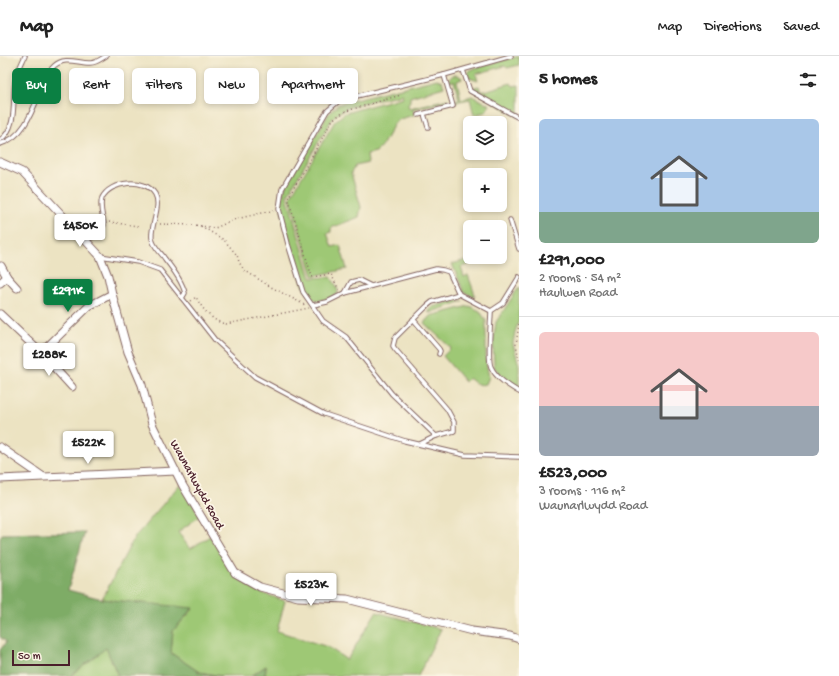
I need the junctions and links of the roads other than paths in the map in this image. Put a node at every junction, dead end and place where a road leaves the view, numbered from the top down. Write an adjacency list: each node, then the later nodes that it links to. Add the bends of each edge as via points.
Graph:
1 (25, 56): 10 (lane, via 15,82 11,127)
2 (106, 56): 11 (lane, via 90,64 75,60 55,65 44,82 26,124 14,137)
3 (511, 56): 4 (lane)
4 (463, 70): 5 (lane); 8 (lane, via 470,91)
5 (444, 74): 6 (lane, via 453,106); 27 (lane, via 340,100 327,110 282,189 279,209 303,292)
6 (424, 114): 7 (lane); 9 (lane)
7 (418, 115)
8 (519, 118)
9 (428, 127)
10 (0, 140)
11 (0, 144)
12 (0, 162): 14 (street, Waunarlwydd Road, via 22,172)
13 (510, 220): 15 (lane)
14 (86, 240): 16 (street, Waunarlwydd Road); 26 (lane, via 97,234 104,225 101,206 106,192 123,184 139,183 147,186 156,195 157,202 152,238 184,288)
15 (519, 249)
16 (100, 256): 23 (street, Waunarlwydd Road); 26 (lane, via 138,262 160,270)
17 (1, 266): 18 (street)
18 (7, 277): 20 (street); 22 (street)
19 (519, 278): 28 (lane, via 503,303)
20 (0, 282)
21 (371, 286): 24 (lane); 24 (lane, via 359,280 351,282); 25 (lane, via 436,269 449,272)
22 (17, 288)
23 (112, 294): 31 (street, via 89,306); 39 (street, Waunarlwydd Road, via 152,424)
24 (343, 294): 27 (lane, via 327,302)
25 (459, 294): 28 (lane); 30 (lane, via 432,302)
26 (182, 298): 36 (lane, via 215,340 255,377 324,414)
27 (313, 304): 35 (lane, via 323,321 346,337 392,394)
28 (491, 311): 34 (lane, via 491,366 505,384)
29 (0, 314): 31 (street)
30 (413, 320): 32 (lane, via 439,349); 35 (lane, via 395,338 393,346 447,410 454,422 454,431)
31 (41, 353): 33 (street)
32 (439, 354)
33 (72, 387)
34 (519, 392)
35 (436, 436): 36 (lane)
36 (420, 444): 38 (lane, via 465,455)
37 (0, 447): 40 (street)
38 (519, 457)
39 (176, 471): 40 (street); 42 (street, Waunarlwydd Road, via 235,573 260,587 298,597 347,598 472,631)
40 (42, 476): 41 (street)
41 (0, 478)
42 (519, 639)

